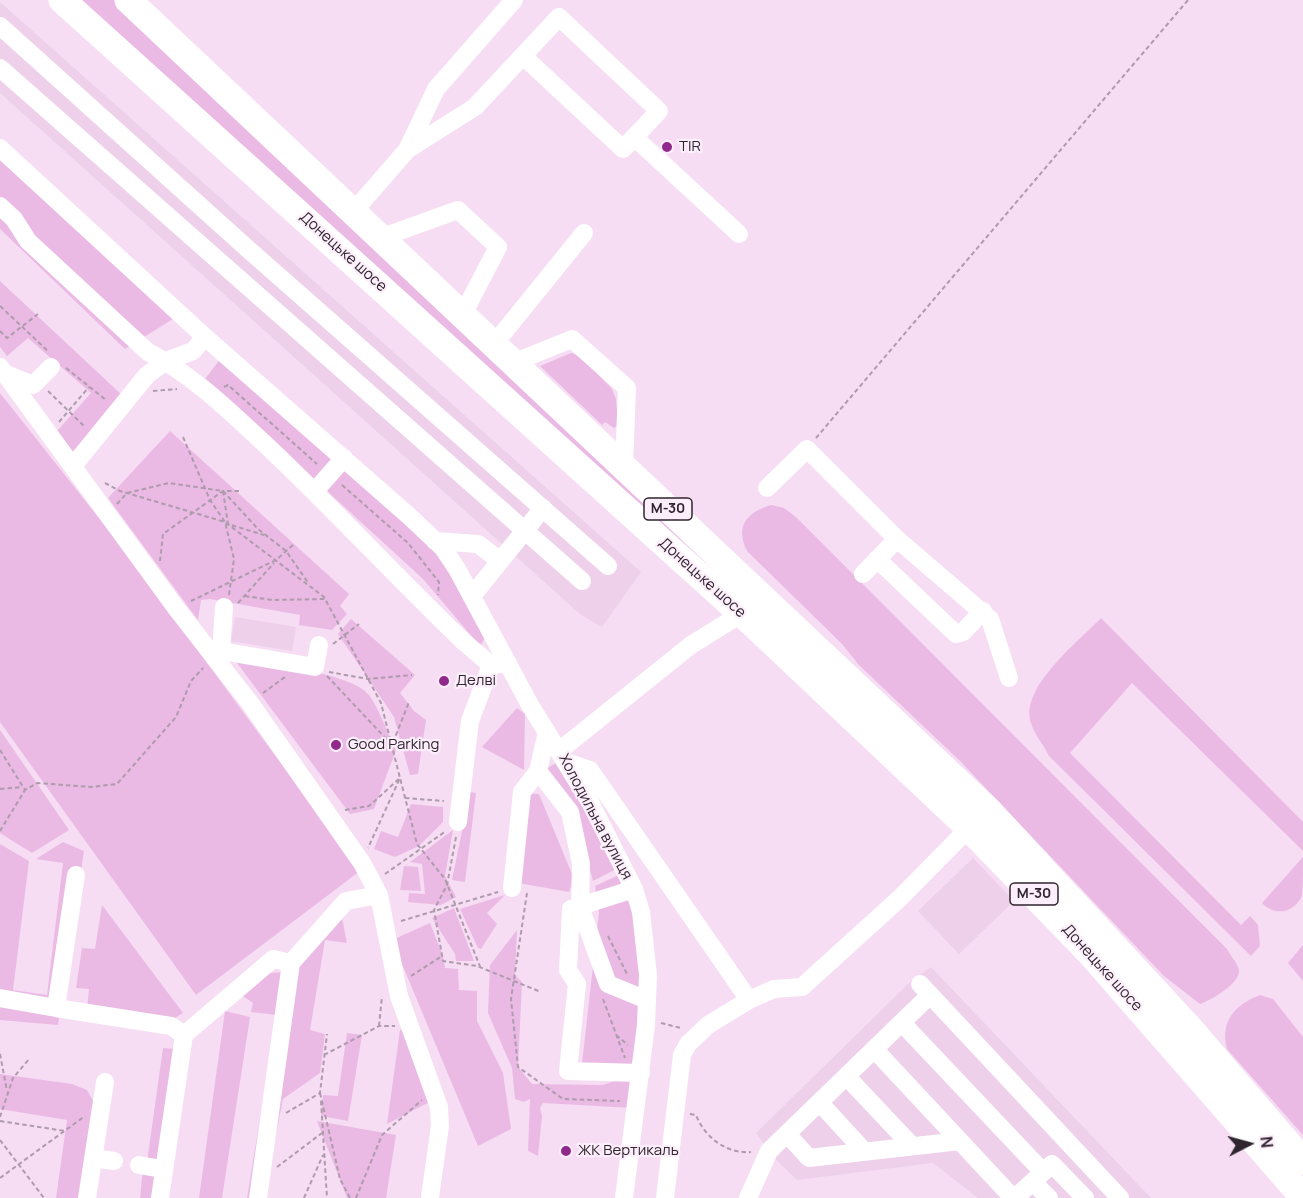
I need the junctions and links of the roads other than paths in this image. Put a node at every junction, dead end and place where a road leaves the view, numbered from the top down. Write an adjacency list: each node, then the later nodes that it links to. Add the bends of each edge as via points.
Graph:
1 (62, 0): 43 (highway, Донецьке шосе / М-30)
2 (514, 0): 11 (street, via 436,89)
3 (138, 3): 13 (highway, Донецьке шосе / М-30)
4 (0, 26): 6 (street)
5 (523, 56): 9 (street, via 623,149); 9 (street, via 559,17 659,111); 11 (street, via 475,107)
6 (35, 58): 8 (street); 17 (street)
7 (0, 68): 8 (street)
8 (15, 82): 18 (street)
9 (634, 137): 15 (street)
10 (0, 148): 20 (street, Холодильна вулиця)
11 (407, 150): 13 (street)
12 (0, 206): 22 (street, via 28,241 148,352)
13 (354, 211): 16 (highway, Донецьке шосе / М-30)
14 (584, 233): 21 (street)
15 (739, 234)
16 (380, 238): 19 (highway, Донецьке шосе / М-30); 19 (street, via 458,210 466,217 498,247)
17 (249, 250): 18 (street); 31 (street)
18 (230, 272): 32 (street)
19 (463, 314): 21 (highway, Донецьке шосе / М-30)
20 (205, 337): 22 (street, via 193,351); 26 (street, Холодильна вулиця)
21 (495, 343): 23 (highway, Донецьке шосе / М-30)
22 (166, 361): 27 (street, via 147,375); 30 (street)
23 (515, 362): 28 (highway, Донецьке шосе / М-30); 28 (street, via 572,339 627,388)
24 (51, 367): 25 (street, via 33,385)
25 (2, 370): 27 (street)
26 (344, 458): 30 (street); 34 (street, Холодильна вулиця)
27 (73, 466): 44 (street, via 176,608)
28 (624, 466): 76 (highway, Донецьке шосе / М-30, via 988,810 1193,1032)
29 (768, 488): 33 (street, via 807,450)
30 (315, 491): 46 (street, via 443,622)
31 (543, 508): 32 (street); 37 (street)
32 (525, 530): 36 (street); 39 (street)
33 (897, 539): 35 (street); 42 (street)
34 (435, 541): 36 (street, via 478,544); 40 (street, Холодильна вулиця)
35 (877, 559): 38 (street); 42 (street, via 956,634 963,632)
36 (499, 560): 40 (street)
37 (608, 566)
38 (863, 574)
39 (582, 581)
40 (472, 596): 46 (street, Холодильна вулиця)
41 (229, 607): 44 (street)
42 (983, 611): 47 (street, via 995,631)
43 (741, 614): 49 (street, via 691,645); 52 (highway, Донецьке шосе / М-30)
44 (217, 654): 45 (street, via 315,667); 55 (street)
45 (319, 657)
46 (499, 664): 48 (street, Холодильна вулиця); 51 (street, via 470,721)
47 (1009, 678)
48 (547, 732): 49 (street, Холодильна вулиця); 50 (street)
49 (562, 756): 56 (street, Холодильна вулиця); 61 (street, via 590,770)
50 (538, 771): 54 (street, via 522,792); 57 (street, via 570,812 581,864)
51 (458, 822)
52 (969, 828): 61 (street, via 900,898 802,987 774,989); 80 (highway, Донецьке шосе / М-30, via 1091,954)
53 (76, 875): 62 (street)
54 (512, 888)
55 (376, 889): 58 (street, via 346,901); 84 (street, via 408,1026 439,1107)
56 (634, 889): 57 (street); 59 (street, Холодильна вулиця, via 641,912 648,975)
57 (580, 907): 59 (street, via 608,984); 66 (street, via 571,909 568,970 577,984 568,1071)
58 (290, 974): 64 (street, via 273,959); 83 (street)
59 (641, 997): 66 (street, Холодильна вулиця, via 646,1025)
60 (0, 998): 62 (street)
61 (749, 1000): 86 (street, via 700,1033 682,1056)
62 (56, 1008): 64 (street, via 171,1026)
63 (902, 1023): 65 (street); 79 (street); 91 (street, via 925,990)
64 (184, 1035): 78 (street)
65 (875, 1050): 67 (street); 71 (street)
66 (641, 1073): 85 (street, Холодильна вулиця)
67 (847, 1077): 69 (street); 72 (street)
68 (105, 1082): 74 (street)
69 (820, 1103): 70 (street); 73 (street)
70 (788, 1134): 73 (street, via 809,1158); 87 (street, via 769,1151)
71 (960, 1141): 72 (street); 88 (street)
72 (912, 1146): 73 (street)
73 (865, 1152)
74 (93, 1158): 75 (street); 81 (street)
75 (114, 1161)
76 (1303, 1161)
77 (139, 1165): 78 (street)
78 (162, 1168): 82 (street)
79 (1038, 1177): 88 (street); 89 (street); 90 (street, via 1052,1164)
80 (1303, 1197)
81 (87, 1198)
82 (160, 1198)
83 (258, 1198)
84 (433, 1198)
85 (624, 1198)
86 (664, 1198)
87 (748, 1198)
88 (1014, 1198)
89 (1049, 1198)
90 (1085, 1198)
91 (1120, 1198)

